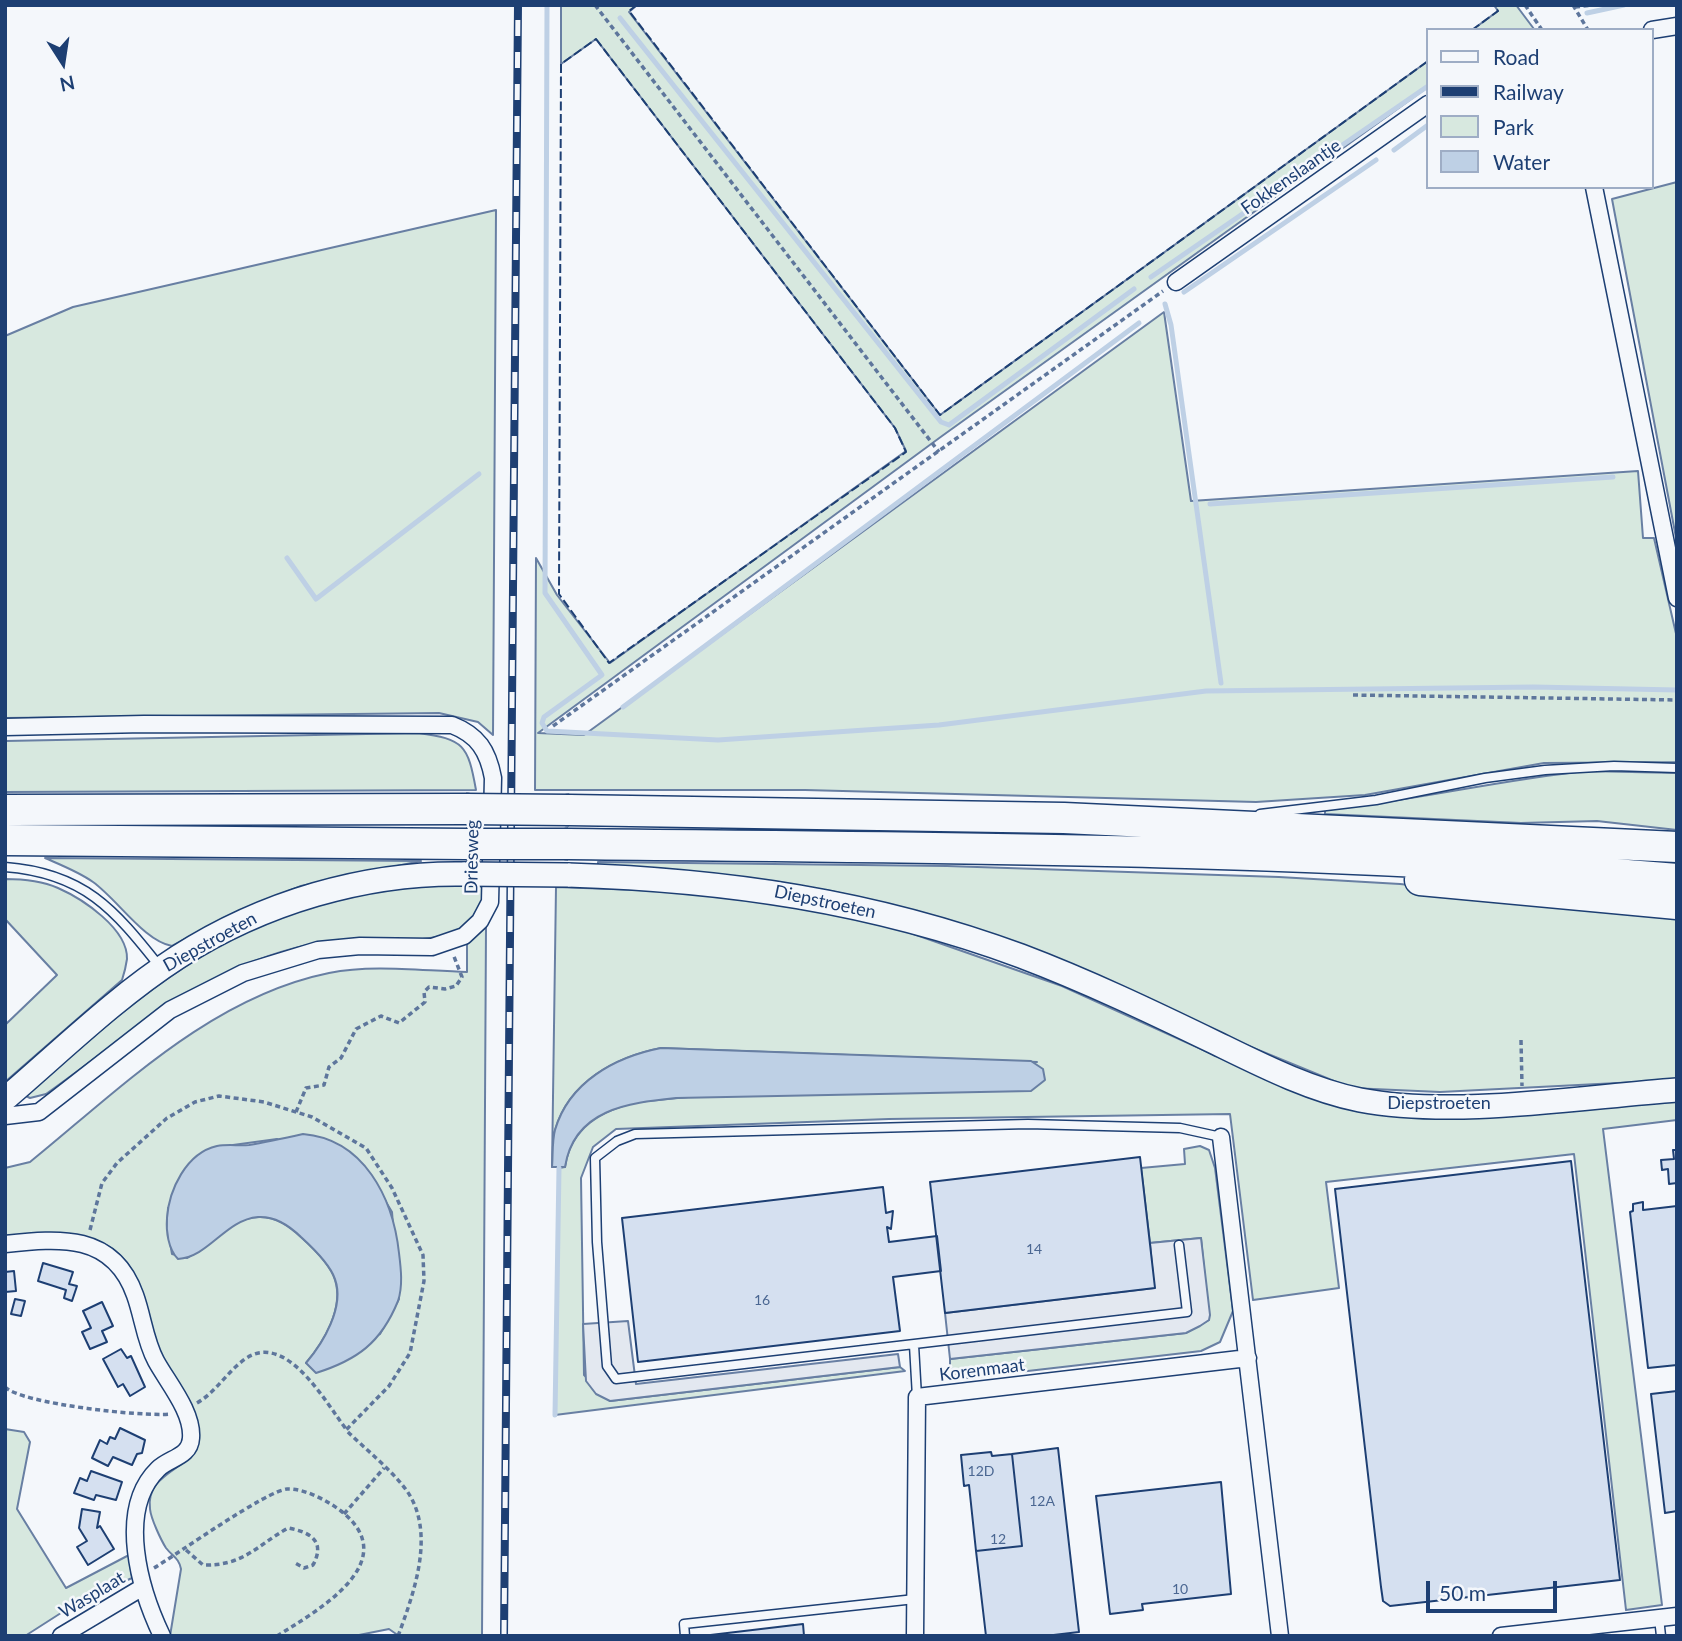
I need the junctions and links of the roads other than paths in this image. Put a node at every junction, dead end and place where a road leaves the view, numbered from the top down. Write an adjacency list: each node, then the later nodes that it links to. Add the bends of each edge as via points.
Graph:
1 (1677, 26): 2 (street)
2 (1654, 30)
3 (1426, 105): 5 (street, Fokkenslaantje)
4 (1594, 189): 6 (street)
5 (1176, 282)
6 (1677, 597)
7 (5, 727): 22 (street, Driesweg, via 439,724 474,735 493,779 490,902 472,930 432,947 318,950 243,973 170,1010 39,1112)
8 (1677, 768): 10 (lane, via 1545,770 1376,800)
9 (5, 810): 12 (highway, bridge, via 569,810)
10 (1247, 815)
11 (1234, 816): 12 (lane)
12 (1174, 822): 14 (highway)
13 (5, 840): 15 (highway, bridge, via 971,848)
14 (1677, 847)
15 (1236, 856): 17 (highway, via 1528,866); 18 (highway, via 1335,872)
16 (5, 867): 19 (lane, via 54,875 96,895)
17 (1677, 879)
18 (1677, 904)
19 (162, 968): 20 (street, Diepstroeten, bridge, via 242,921 311,896 390,879 466,874 665,878 799,894 950,933 1021,956 1274,1071 1356,1099 1440,1106); 21 (street, Diepstroeten)
20 (1677, 1090)
21 (5, 1099)
22 (5, 1116)
23 (1221, 1138): 26 (lane, via 1180,1128 1028,1124 635,1134 595,1158 607,1366 617,1380); 27 (street)
24 (5, 1244): 29 (street, via 86,1244 114,1260 128,1279 155,1359 184,1410 191,1442 181,1455 158,1468 138,1504 135,1531)
25 (1179, 1245): 26 (lane, via 1187,1312)
26 (914, 1345): 28 (lane)
27 (1248, 1358): 28 (street, Korenmaat); 37 (street)
28 (918, 1397): 30 (street, Korenmaat)
29 (143, 1581): 33 (street, Wasplaat); 34 (street)
30 (915, 1599): 35 (lane, via 684,1624); 36 (street, Korenmaat)
31 (1677, 1616): 32 (street)
32 (1659, 1618): 38 (street); 39 (lane)
33 (61, 1636)
34 (162, 1636)
35 (685, 1636)
36 (915, 1636)
37 (1280, 1636)
38 (1501, 1636)
39 (1661, 1636)

